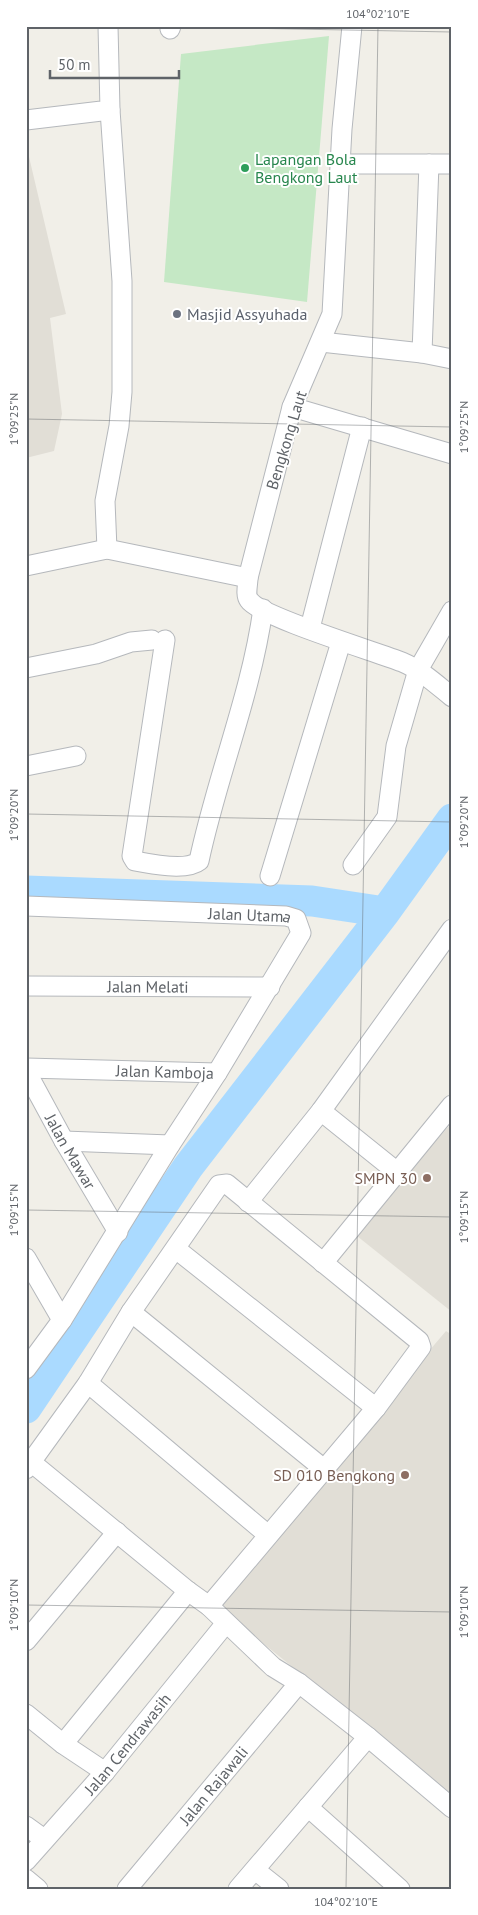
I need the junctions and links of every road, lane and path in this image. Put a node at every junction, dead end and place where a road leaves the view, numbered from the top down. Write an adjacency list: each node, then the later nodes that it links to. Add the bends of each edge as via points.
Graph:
1 (108, 26): 3 (street)
2 (352, 26): 5 (street, Bengkong Laut)
3 (110, 110): 4 (street); 14 (street, via 122,281 122,392 105,501)
4 (26, 120)
5 (340, 164): 6 (street); 8 (street, Bengkong Laut, via 332,314)
6 (429, 164): 7 (street); 9 (street)
7 (452, 164)
8 (321, 342): 9 (street); 11 (street, Bengkong Laut)
9 (422, 353): 10 (street)
10 (452, 359)
11 (292, 406): 12 (street); 16 (street, Bengkong Laut)
12 (362, 427): 13 (street); 19 (street)
13 (452, 454)
14 (107, 549): 15 (street); 16 (street)
15 (26, 566)
16 (248, 578): 17 (street, Bengkong Laut, via 248,600)
17 (263, 609): 19 (street, Bengkong Laut); 21 (street, via 257,649 199,861 187,866 147,864 135,861 132,856 159,640 131,642 96,654)
18 (452, 611): 22 (street)
19 (310, 628): 20 (street, Bengkong Laut)
20 (341, 642): 22 (street, Bengkong Laut); 27 (street)
21 (26, 668)
22 (418, 670): 23 (street, Bengkong Laut); 26 (street, via 396,746 387,817)
23 (451, 696)
24 (76, 756): 25 (street)
25 (26, 766)
26 (353, 865)
27 (270, 876)
28 (26, 906): 31 (street, Jalan Utama, via 286,916 296,920 300,933)
29 (448, 941): 35 (street)
30 (26, 986): 31 (street, Jalan Melati)
31 (270, 987): 33 (street, Jalan Utama)
32 (26, 1069): 33 (street, Jalan Kamboja); 36 (street, Jalan Mawar)
33 (217, 1073): 37 (street, Jalan Kamboja)
34 (452, 1105): 38 (street)
35 (322, 1111): 38 (street); 39 (street)
36 (64, 1141): 37 (street); 40 (street, Jalan Mawar)
37 (170, 1145): 40 (street, Jalan Kamboja)
38 (397, 1172): 43 (street)
39 (248, 1202): 41 (street, via 226,1184 219,1185); 43 (street)
40 (118, 1232): 45 (street, Jalan Kamboja)
41 (176, 1249): 44 (street); 48 (street)
42 (26, 1258): 45 (street)
43 (323, 1263): 48 (street, via 421,1343 420,1350)
44 (131, 1312): 47 (street); 50 (street)
45 (62, 1320): 46 (street, Jalan Kamboja)
46 (26, 1368)
47 (88, 1383): 49 (street); 52 (street)
48 (376, 1408): 50 (street)
49 (28, 1466): 51 (street)
50 (325, 1470): 52 (street)
51 (117, 1532): 53 (street); 56 (street)
52 (268, 1535): 54 (street)
53 (188, 1592): 54 (street); 60 (street)
54 (209, 1606): 55 (street)
55 (226, 1624): 57 (street, via 273,1667); 61 (street, Jalan Cendrawasih)
56 (26, 1641)
57 (299, 1683): 59 (street); 70 (street, Jalan Rajawali)
58 (26, 1714): 60 (street)
59 (368, 1737): 62 (street); 63 (street)
60 (63, 1744): 61 (street)
61 (105, 1772): 65 (street, Jalan Cendrawasih)
62 (308, 1807): 67 (street); 73 (street)
63 (452, 1808)
64 (26, 1826): 65 (street)
65 (44, 1839): 66 (street, Jalan Cendrawasih)
66 (26, 1861)
67 (255, 1870): 71 (street); 72 (street)
68 (26, 1879): 69 (street)
69 (38, 1889)
70 (127, 1889)
71 (238, 1889)
72 (279, 1889)
73 (400, 1889)

